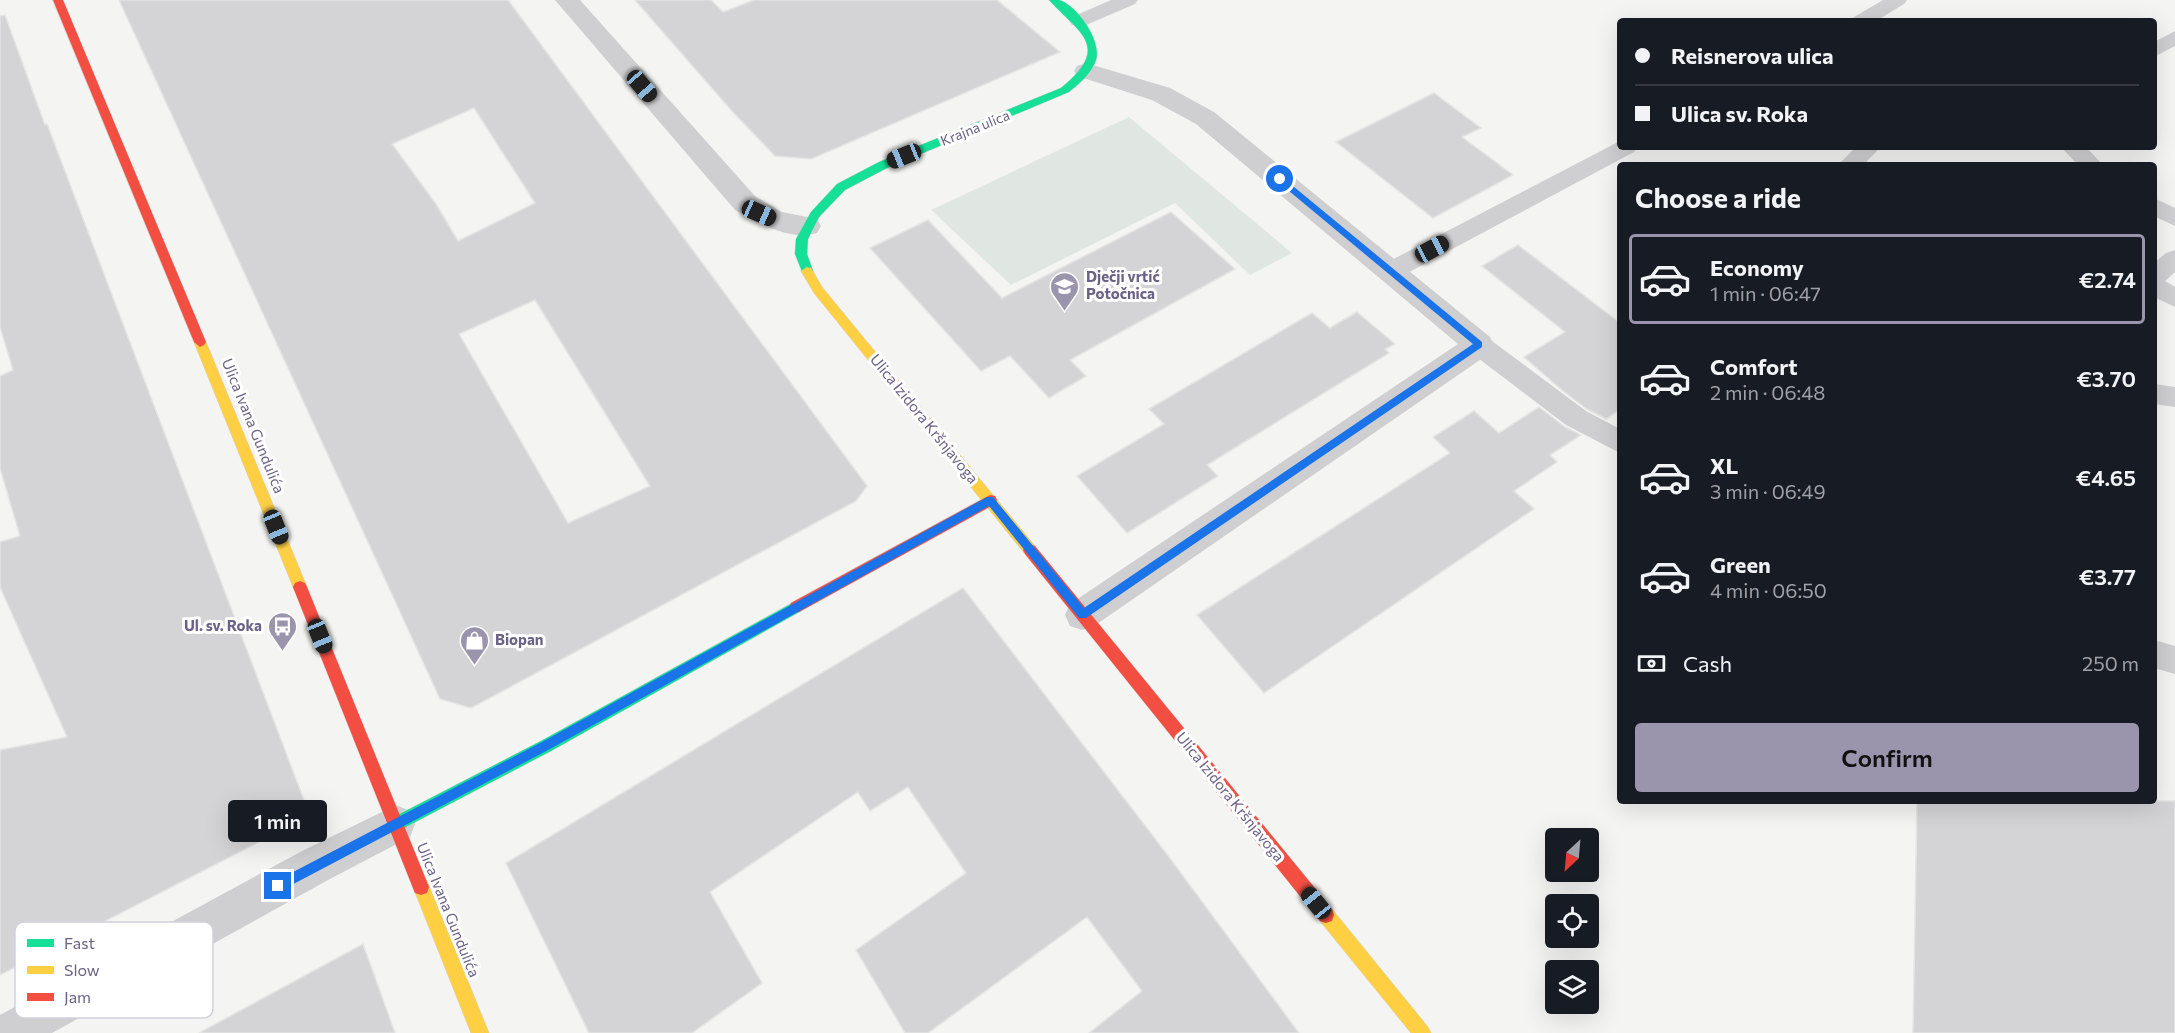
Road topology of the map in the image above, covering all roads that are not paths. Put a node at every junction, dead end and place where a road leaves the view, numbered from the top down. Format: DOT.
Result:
graph roads {
  1 [pos="58,0"];
  2 [pos="567,0"];
  3 [pos="1054,0"];
  4 [pos="1128,0"];
  5 [pos="1897,0"];
  6 [pos="1866,18"];
  7 [pos="1079,21"];
  8 [pos="2175,37"];
  9 [pos="2157,49"];
  10 [pos="1086,71"];
  11 [pos="1620,150"];
  12 [pos="1866,150"];
  13 [pos="2075,150"];
  14 [pos="1852,162"];
  15 [pos="2088,162"];
  16 [pos="2157,208"];
  17 [pos="2175,218"];
  18 [pos="807,226"];
  19 [pos="2175,259"];
  20 [pos="1390,271"];
  21 [pos="2157,274"];
  22 [pos="2157,288"];
  23 [pos="2175,298"];
  24 [pos="1479,345"];
  25 [pos="2157,394"];
  26 [pos="2175,397"];
  27 [pos="1617,440"];
  28 [pos="990,500"];
  29 [pos="1083,615"];
  30 [pos="2157,655"];
  31 [pos="2175,660"];
  32 [pos="396,824"];
  33 [pos="212,922"];
  34 [pos="37,1018"];
  35 [pos="10,1033"];
  36 [pos="480,1033"];
  37 [pos="1422,1033"];
  1 -- 32 [label="street, Ulica Ivana Gundulića"];
  2 -- 18 [label="street"];
  3 -- 7 [label="street"];
  4 -- 7 [label="lane"];
  5 -- 6 [label="lane"];
  7 -- 10 [label="street"];
  8 -- 9 [label="lane"];
  10 -- 18 [label="street, Krajna ulica"];
  10 -- 20 [label="street"];
  11 -- 20 [label="lane"];
  12 -- 14 [label="lane"];
  13 -- 15 [label="lane"];
  16 -- 17 [label="lane"];
  18 -- 28 [label="street, Ulica Izidora Kršnjavoga"];
  19 -- 21 [label="lane"];
  20 -- 24 [label="street"];
  22 -- 23 [label="lane"];
  24 -- 27 [label="lane"];
  24 -- 29 [label="street"];
  25 -- 26 [label="lane"];
  28 -- 29 [label="street, Ulica Izidora Kršnjavoga"];
  28 -- 32 [label="street"];
  29 -- 37 [label="street, Ulica Izidora Kršnjavoga"];
  30 -- 31 [label="lane"];
  32 -- 33 [label="street"];
  32 -- 36 [label="street, Ulica Ivana Gundulića"];
  34 -- 35 [label="street"];
}
